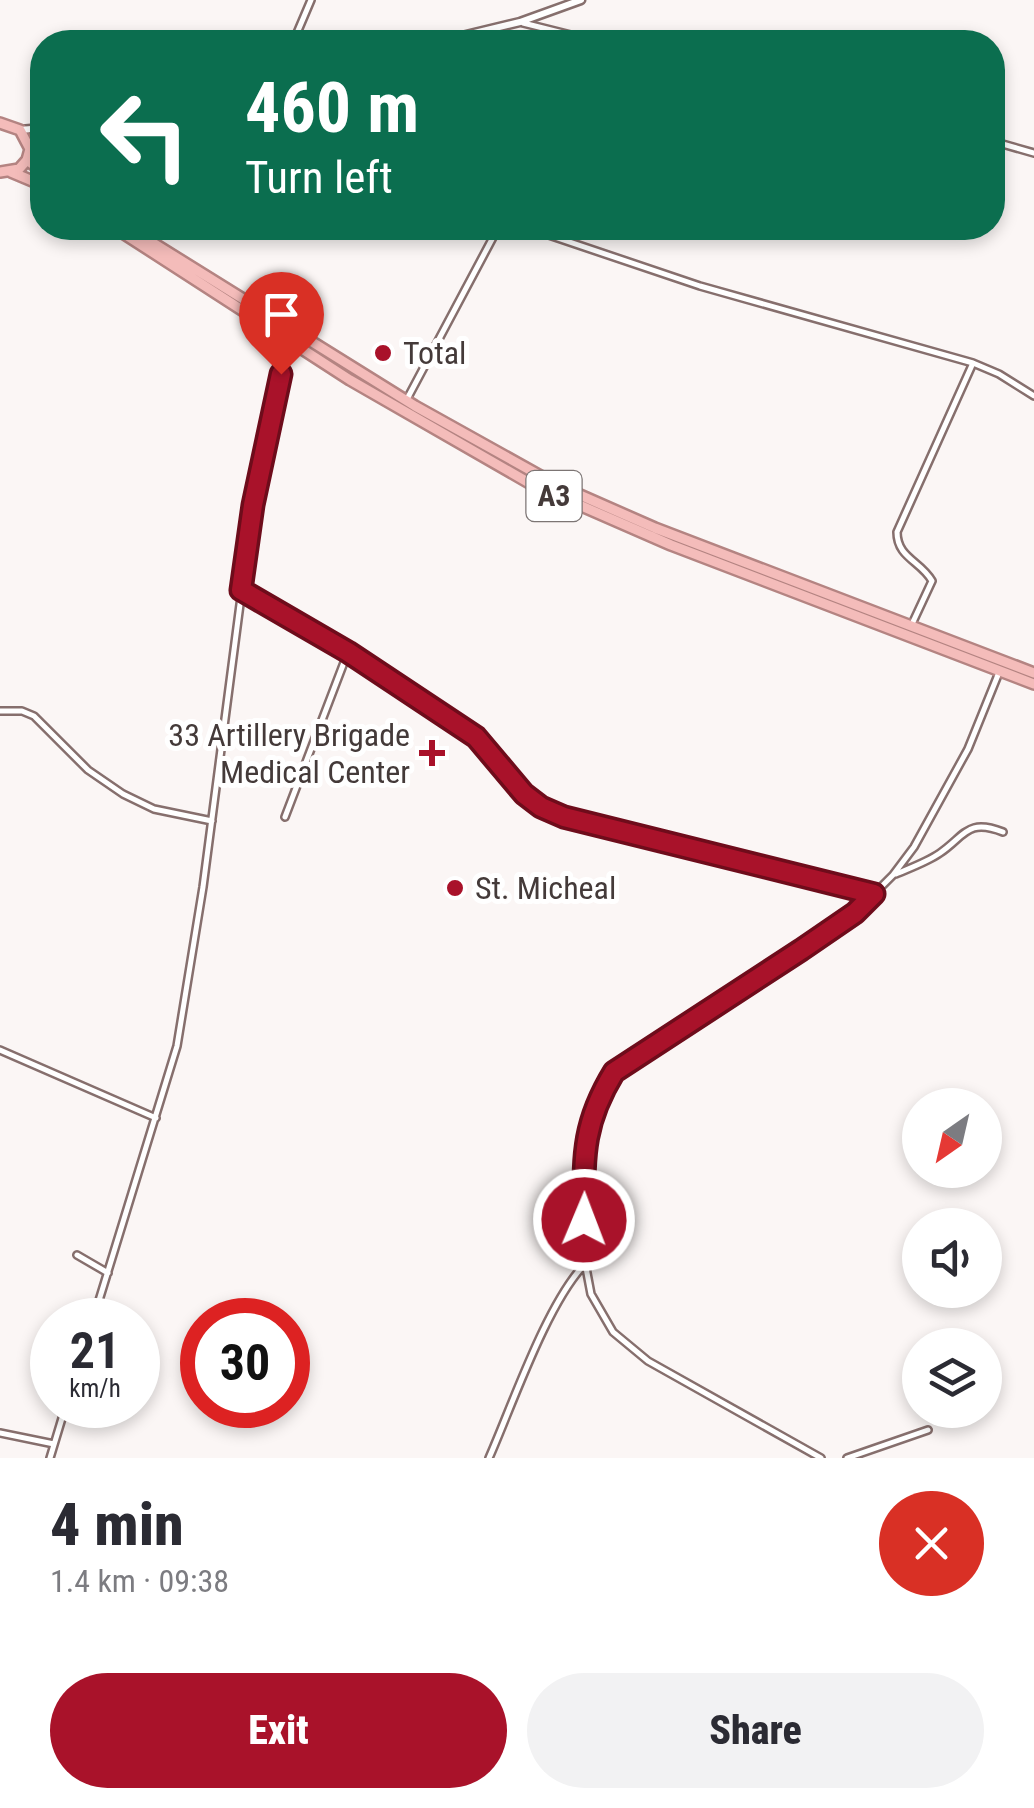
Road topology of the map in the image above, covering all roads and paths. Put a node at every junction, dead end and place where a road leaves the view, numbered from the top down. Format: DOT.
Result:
graph roads {
  1 [pos="311,0"];
  2 [pos="581,0"];
  3 [pos="520,22"];
  4 [pos="298,30"];
  5 [pos="487,30"];
  6 [pos="552,30"];
  7 [pos="0,123"];
  8 [pos="20,130"];
  9 [pos="30,131"];
  10 [pos="1005,145"];
  11 [pos="30,151"];
  12 [pos="1034,153"];
  13 [pos="28,154"];
  14 [pos="30,156"];
  15 [pos="5,172"];
  16 [pos="30,181"];
  17 [pos="133,240"];
  18 [pos="149,240"];
  19 [pos="492,240"];
  20 [pos="564,240"];
  21 [pos="288,342"];
  22 [pos="973,363"];
  23 [pos="1034,396"];
  24 [pos="403,405"];
  25 [pos="241,590"];
  26 [pos="866,613"];
  27 [pos="911,625"];
  28 [pos="348,652"];
  29 [pos="1005,661"];
  30 [pos="999,671"];
  31 [pos="1034,673"];
  32 [pos="1034,684"];
  33 [pos="0,711"];
  34 [pos="284,817"];
  35 [pos="212,821"];
  36 [pos="1003,832"];
  37 [pos="893,875"];
  38 [pos="874,894"];
  39 [pos="0,1050"];
  40 [pos="156,1118"];
  41 [pos="77,1255"];
  42 [pos="585,1264"];
  43 [pos="108,1272"];
  44 [pos="100,1298"];
  45 [pos="59,1428"];
  46 [pos="928,1430"];
  47 [pos="0,1432"];
  48 [pos="54,1444"];
  49 [pos="50,1458"];
  50 [pos="489,1458"];
  51 [pos="821,1458"];
  52 [pos="847,1458"];
  1 -- 4 [label="street"];
  2 -- 3 [label="street"];
  3 -- 5 [label="street"];
  3 -- 6 [label="street"];
  7 -- 8 [label="highway"];
  8 -- 9 [label="street"];
  8 -- 13 [label="highway"];
  10 -- 12 [label="street"];
  11 -- 13 [label="street"];
  13 -- 14 [label="highway"];
  13 -- 15 [label="highway"];
  15 -- 16 [label="highway"];
  17 -- 21 [label="highway, A3"];
  18 -- 24 [label="highway, A3"];
  19 -- 24 [label="street"];
  20 -- 22 [label="street"];
  21 -- 24 [label="highway, A3"];
  21 -- 25 [label="street"];
  22 -- 23 [label="street"];
  22 -- 27 [label="street"];
  24 -- 26 [label="highway, A3"];
  25 -- 28 [label="street"];
  25 -- 35 [label="street"];
  26 -- 27 [label="highway, A3"];
  26 -- 30 [label="highway, A3"];
  27 -- 29 [label="highway, A3"];
  28 -- 34 [label="street"];
  28 -- 38 [label="street"];
  29 -- 30 [label="street"];
  29 -- 31 [label="highway, A3"];
  30 -- 32 [label="highway, A3"];
  30 -- 37 [label="street"];
  33 -- 35 [label="street"];
  35 -- 40 [label="street"];
  36 -- 37 [label="street"];
  37 -- 38 [label="street"];
  38 -- 42 [label="street"];
  39 -- 40 [label="street"];
  40 -- 43 [label="street"];
  41 -- 43 [label="street"];
  42 -- 50 [label="street"];
  42 -- 51 [label="street"];
  43 -- 44 [label="street"];
  45 -- 48 [label="street"];
  46 -- 52 [label="street"];
  47 -- 48 [label="street"];
  48 -- 49 [label="street"];
}
